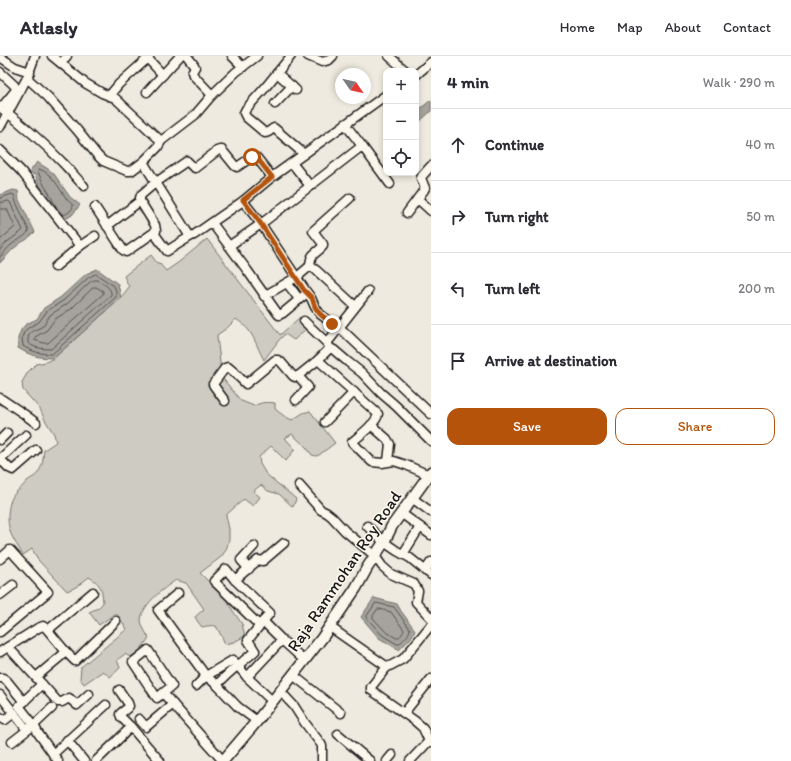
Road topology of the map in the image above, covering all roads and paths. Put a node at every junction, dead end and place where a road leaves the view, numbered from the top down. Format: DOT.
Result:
graph roads {
  1 [pos="35,56"];
  2 [pos="52,56"];
  3 [pos="67,56"];
  4 [pos="180,56"];
  5 [pos="187,56"];
  6 [pos="232,56"];
  7 [pos="258,56"];
  8 [pos="291,56"];
  9 [pos="308,56"];
  10 [pos="333,56"];
  11 [pos="389,56"];
  12 [pos="0,57"];
  13 [pos="148,57"];
  14 [pos="431,62"];
  15 [pos="61,63"];
  16 [pos="243,67"];
  17 [pos="403,68"];
  18 [pos="0,72"];
  19 [pos="277,73"];
  20 [pos="419,73"];
  21 [pos="29,75"];
  22 [pos="163,75"];
  23 [pos="147,92"];
  24 [pos="212,95"];
  25 [pos="109,96"];
  26 [pos="383,96"];
  27 [pos="275,104"];
  28 [pos="0,107"];
  29 [pos="8,114"];
  30 [pos="344,124"];
  31 [pos="0,127"];
  32 [pos="161,141"];
  33 [pos="362,146"];
  34 [pos="0,150"];
  35 [pos="304,154"];
  36 [pos="143,162"];
  37 [pos="292,163"];
  38 [pos="431,166"];
  39 [pos="272,177"];
  40 [pos="156,183"];
  41 [pos="390,184"];
  42 [pos="84,186"];
  43 [pos="310,186"];
  44 [pos="350,198"];
  45 [pos="243,200"];
  46 [pos="418,200"];
  47 [pos="140,201"];
  48 [pos="95,207"];
  49 [pos="431,211"];
  50 [pos="407,213"];
  51 [pos="212,223"];
  52 [pos="261,224"];
  53 [pos="107,226"];
  54 [pos="154,233"];
  55 [pos="95,236"];
  56 [pos="191,236"];
  57 [pos="80,246"];
  58 [pos="229,246"];
  59 [pos="310,266"];
  60 [pos="55,267"];
  61 [pos="296,277"];
  62 [pos="287,283"];
  63 [pos="368,291"];
  64 [pos="307,293"];
  65 [pos="264,296"];
  66 [pos="299,299"];
  67 [pos="355,306"];
  68 [pos="304,321"];
  69 [pos="339,327"];
  70 [pos="329,345"];
  71 [pos="318,360"];
  72 [pos="298,376"];
  73 [pos="354,392"];
  74 [pos="0,398"];
  75 [pos="296,400"];
  76 [pos="225,401"];
  77 [pos="431,414"];
  78 [pos="325,422"];
  79 [pos="36,423"];
  80 [pos="371,424"];
  81 [pos="7,433"];
  82 [pos="26,435"];
  83 [pos="0,440"];
  84 [pos="431,441"];
  85 [pos="36,450"];
  86 [pos="0,459"];
  87 [pos="388,461"];
  88 [pos="430,473"];
  89 [pos="299,485"];
  90 [pos="412,498"];
  91 [pos="431,512"];
  92 [pos="402,513"];
  93 [pos="367,526"];
  94 [pos="420,527"];
  95 [pos="431,535"];
  96 [pos="384,542"];
  97 [pos="284,543"];
  98 [pos="254,546"];
  99 [pos="402,554"];
  100 [pos="375,556"];
  101 [pos="0,559"];
  102 [pos="431,562"];
  103 [pos="249,569"];
  104 [pos="428,573"];
  105 [pos="235,580"];
  106 [pos="13,585"];
  107 [pos="93,592"];
  108 [pos="178,593"];
  109 [pos="0,595"];
  110 [pos="431,618"];
  111 [pos="116,621"];
  112 [pos="261,623"];
  113 [pos="431,625"];
  114 [pos="330,627"];
  115 [pos="48,630"];
  116 [pos="0,632"];
  117 [pos="282,640"];
  118 [pos="8,647"];
  119 [pos="0,652"];
  120 [pos="66,652"];
  121 [pos="304,660"];
  122 [pos="238,666"];
  123 [pos="386,668"];
  124 [pos="293,675"];
  125 [pos="206,676"];
  126 [pos="247,677"];
  127 [pos="0,678"];
  128 [pos="431,679"];
  129 [pos="39,681"];
  130 [pos="217,685"];
  131 [pos="196,686"];
  132 [pos="119,690"];
  133 [pos="280,691"];
  134 [pos="163,693"];
  135 [pos="89,694"];
  136 [pos="0,695"];
  137 [pos="272,701"];
  138 [pos="24,702"];
  139 [pos="106,704"];
  140 [pos="173,704"];
  141 [pos="52,708"];
  142 [pos="14,713"];
  143 [pos="341,713"];
  144 [pos="404,713"];
  145 [pos="0,717"];
  146 [pos="139,719"];
  147 [pos="256,721"];
  148 [pos="34,725"];
  149 [pos="131,727"];
  150 [pos="27,730"];
  151 [pos="338,734"];
  152 [pos="67,740"];
  153 [pos="430,741"];
  154 [pos="12,742"];
  155 [pos="53,754"];
  156 [pos="366,760"];
  157 [pos="58,761"];
  158 [pos="84,761"];
  159 [pos="96,761"];
  160 [pos="160,761"];
  161 [pos="223,761"];
  162 [pos="322,761"];
  163 [pos="410,761"];
  1 -- 21 [label="street"];
  2 -- 15 [label="street"];
  3 -- 15 [label="street"];
  4 -- 22 [label="street"];
  5 -- 24 [label="street"];
  6 -- 16 [label="street"];
  7 -- 16 [label="street"];
  8 -- 19 [label="street"];
  9 -- 10 [label="street"];
  11 -- 17 [label="street"];
  12 -- 21 [label="street"];
  13 -- 22 [label="street"];
  13 -- 25 [label="street"];
  14 -- 20 [label="street"];
  15 -- 25 [label="street"];
  16 -- 24 [label="street"];
  18 -- 28 [label="street"];
  19 -- 27 [label="street"];
  19 -- 35 [label="street"];
  21 -- 29 [label="street"];
  21 -- 36 [label="street"];
  22 -- 23 [label="street"];
  24 -- 32 [label="street"];
  25 -- 32 [label="street"];
  26 -- 30 [label="street"];
  28 -- 29 [label="street"];
  29 -- 31 [label="street"];
  29 -- 42 [label="street"];
  30 -- 33 [label="street"];
  30 -- 35 [label="street"];
  32 -- 36 [label="street"];
  33 -- 41 [label="street"];
  33 -- 43 [label="street"];
  34 -- 57 [label="street"];
  35 -- 37 [label="street"];
  36 -- 40 [label="street"];
  37 -- 39 [label="street"];
  37 -- 43 [label="street"];
  38 -- 46 [label="street"];
  39 -- 40 [label="street"];
  39 -- 45 [label="street"];
  40 -- 47 [label="street"];
  40 -- 56 [label="street"];
  43 -- 52 [label="street"];
  44 -- 59 [label="street"];
  45 -- 51 [label="street"];
  45 -- 52 [label="street"];
  46 -- 49 [label="street"];
  46 -- 50 [label="street"];
  47 -- 53 [label="street"];
  47 -- 54 [label="street"];
  48 -- 53 [label="street"];
  51 -- 56 [label="street"];
  51 -- 58 [label="street"];
  52 -- 58 [label="street"];
  52 -- 61 [label="street"];
  53 -- 54 [label="street"];
  54 -- 56 [label="street"];
  55 -- 57 [label="street"];
  57 -- 60 [label="street"];
  58 -- 65 [label="street"];
  59 -- 61 [label="street"];
  59 -- 67 [label="street"];
  61 -- 62 [label="street"];
  61 -- 64 [label="street"];
  62 -- 65 [label="street"];
  62 -- 66 [label="street"];
  63 -- 67 [label="street"];
  64 -- 66 [label="street"];
  64 -- 69 [label="street"];
  65 -- 66 [label="street"];
  67 -- 69 [label="street"];
  68 -- 70 [label="street"];
  69 -- 70 [label="street"];
  69 -- 77 [label="street"];
  70 -- 71 [label="street"];
  70 -- 84 [label="street"];
  71 -- 72 [label="street"];
  71 -- 73 [label="street"];
  72 -- 75 [label="street"];
  72 -- 76 [label="street"];
  73 -- 78 [label="street"];
  73 -- 80 [label="street"];
  74 -- 79 [label="street"];
  80 -- 87 [label="street"];
  80 -- 87 [label="street"];
  81 -- 83 [label="street"];
  82 -- 86 [label="street"];
  85 -- 86 [label="street"];
  87 -- 88 [label="street"];
  88 -- 90 [label="main road, Raja Rammohan Roy Road"];
  89 -- 100 [label="street"];
  90 -- 91 [label="street"];
  90 -- 92 [label="main road, Raja Rammohan Roy Road"];
  92 -- 94 [label="street"];
  92 -- 96 [label="main road, Raja Rammohan Roy Road"];
  93 -- 96 [label="street"];
  94 -- 95 [label="street"];
  94 -- 99 [label="street"];
  96 -- 99 [label="street"];
  96 -- 100 [label="main road, Raja Rammohan Roy Road"];
  97 -- 103 [label="street"];
  98 -- 103 [label="street"];
  99 -- 104 [label="street"];
  100 -- 110 [label="street"];
  100 -- 114 [label="main road, Raja Rammohan Roy Road"];
  101 -- 116 [label="street"];
  102 -- 104 [label="street"];
  103 -- 105 [label="street"];
  105 -- 112 [label="street"];
  105 -- 112 [label="street"];
  106 -- 109 [label="street"];
  107 -- 115 [label="street"];
  108 -- 125 [label="street"];
  111 -- 120 [label="street"];
  112 -- 117 [label="street"];
  112 -- 122 [label="street"];
  113 -- 123 [label="street"];
  114 -- 121 [label="main road, Raja Rammohan Roy Road"];
  114 -- 123 [label="street"];
  115 -- 118 [label="street"];
  115 -- 120 [label="street"];
  117 -- 121 [label="street"];
  117 -- 126 [label="street"];
  118 -- 119 [label="street"];
  118 -- 129 [label="street"];
  120 -- 129 [label="street"];
  121 -- 124 [label="main road, Raja Rammohan Roy Road"];
  122 -- 125 [label="street"];
  122 -- 126 [label="street"];
  122 -- 130 [label="street"];
  123 -- 144 [label="street"];
  124 -- 133 [label="main road, Raja Rammohan Roy Road"];
  124 -- 143 [label="street"];
  125 -- 130 [label="street"];
  125 -- 131 [label="street"];
  126 -- 137 [label="street"];
  127 -- 138 [label="street"];
  128 -- 144 [label="street"];
  129 -- 135 [label="street"];
  129 -- 138 [label="street"];
  130 -- 147 [label="street"];
  132 -- 149 [label="street"];
  133 -- 137 [label="main road, Raja Rammohan Roy Road"];
  133 -- 162 [label="street"];
  134 -- 134 [label="street"];
  134 -- 140 [label="street"];
  136 -- 142 [label="street"];
  137 -- 147 [label="main road, Raja Rammohan Roy Road"];
  138 -- 148 [label="street"];
  139 -- 152 [label="street"];
  140 -- 146 [label="street"];
  140 -- 161 [label="street"];
  141 -- 148 [label="street"];
  142 -- 145 [label="street"];
  142 -- 150 [label="street"];
  144 -- 153 [label="street"];
  147 -- 161 [label="main road, Raja Rammohan Roy Road"];
  148 -- 150 [label="street"];
  148 -- 155 [label="street"];
  149 -- 159 [label="street"];
  149 -- 160 [label="street"];
  150 -- 154 [label="street"];
  151 -- 156 [label="street"];
  152 -- 155 [label="street"];
  152 -- 158 [label="street"];
  153 -- 163 [label="street"];
  155 -- 157 [label="street"];
}
